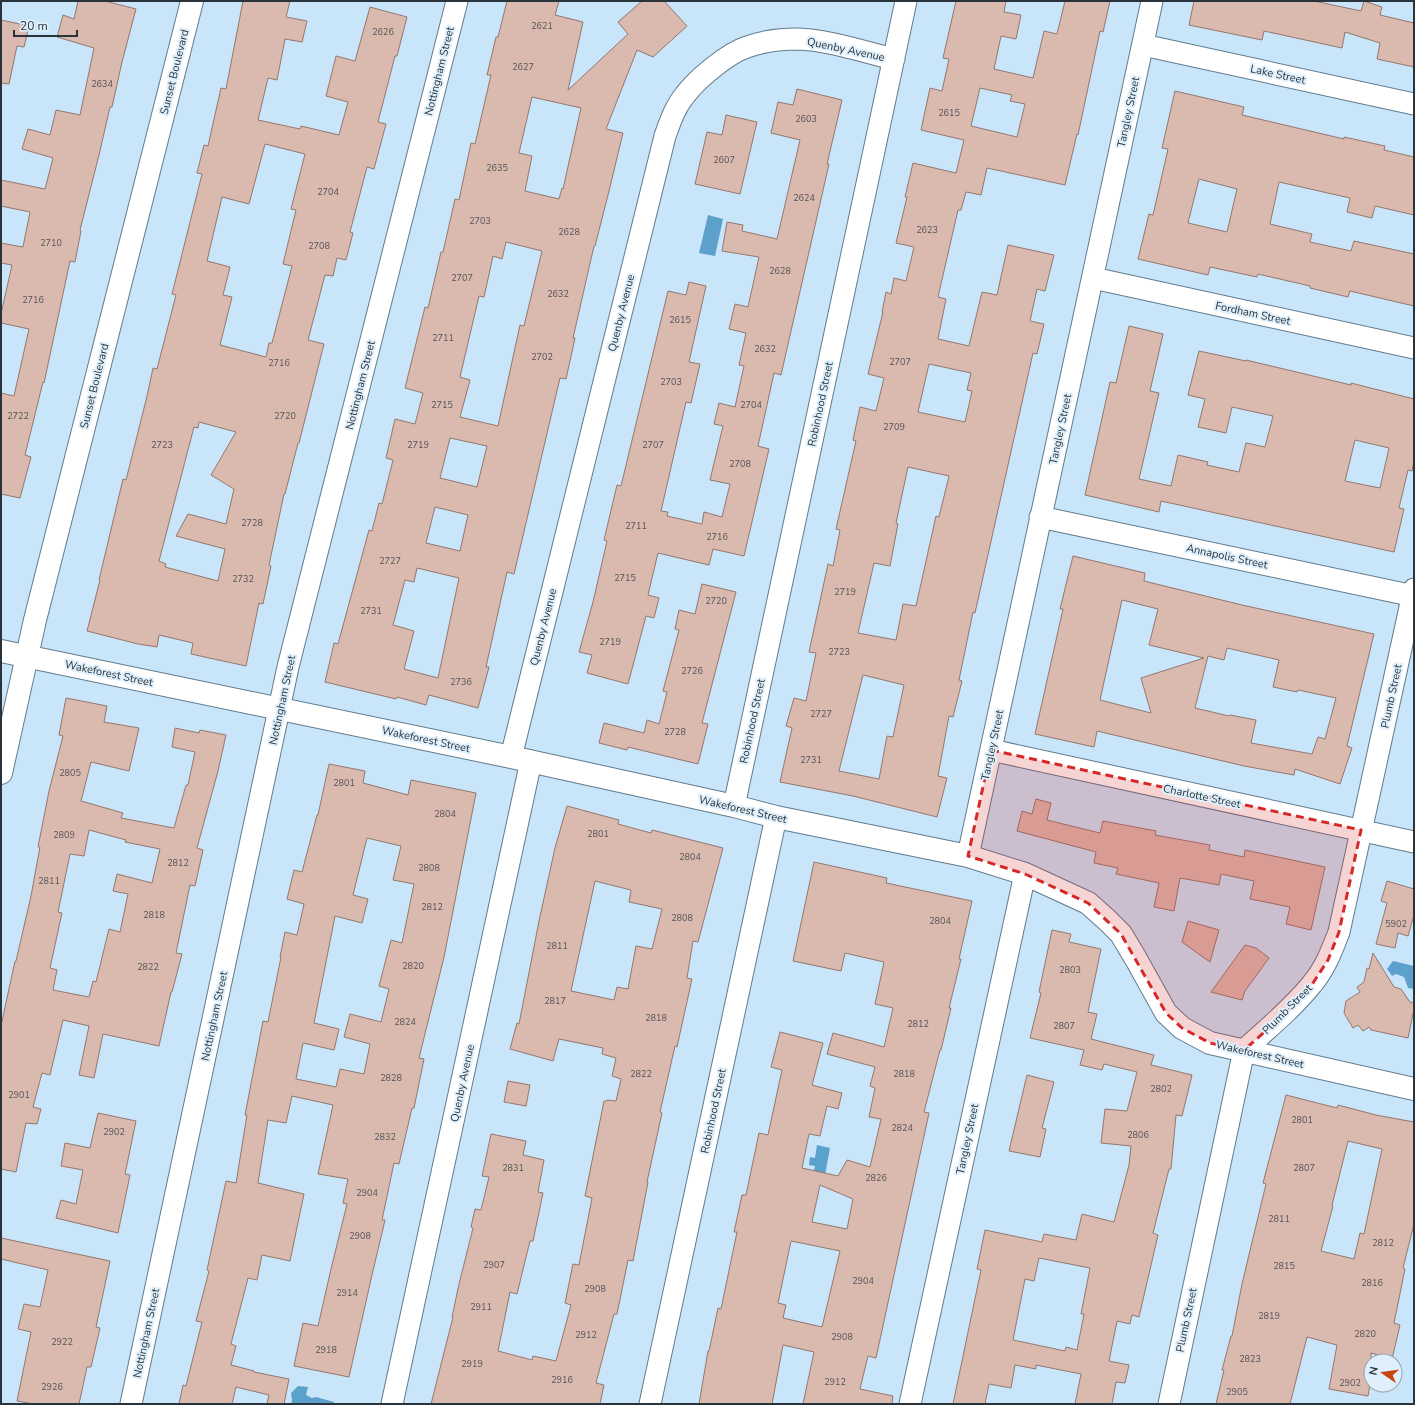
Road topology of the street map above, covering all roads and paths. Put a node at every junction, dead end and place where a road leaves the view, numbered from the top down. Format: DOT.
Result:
graph roads {
  1 [pos="192,1"];
  2 [pos="457,1"];
  3 [pos="906,1"];
  4 [pos="1152,1"];
  5 [pos="1143,45"];
  6 [pos="894,59"];
  7 [pos="1414,104"];
  8 [pos="1093,278"];
  9 [pos="1414,348"];
  10 [pos="1040,517"];
  11 [pos="1414,594"];
  12 [pos="1,651"];
  13 [pos="26,656"];
  14 [pos="279,708"];
  15 [pos="991,750"];
  16 [pos="521,759"];
  17 [pos="1,773"];
  18 [pos="734,806"];
  19 [pos="776,818"];
  20 [pos="1361,830"];
  21 [pos="1414,842"];
  22 [pos="968,856"];
  23 [pos="1025,874"];
  24 [pos="1244,1050"];
  25 [pos="1414,1089"];
  26 [pos="131,1404"];
  27 [pos="392,1404"];
  28 [pos="650,1404"];
  29 [pos="910,1404"];
  30 [pos="1169,1404"];
  1 -- 13 [label="street, Sunset Boulevard"];
  2 -- 14 [label="street, Nottingham Street"];
  3 -- 6 [label="street, Robinhood Street"];
  4 -- 5 [label="street, Tangley Street"];
  5 -- 7 [label="street, Lake Street"];
  5 -- 8 [label="street, Tangley Street"];
  6 -- 16 [label="street, Quenby Avenue"];
  6 -- 18 [label="street, Robinhood Street"];
  8 -- 9 [label="street, Fordham Street"];
  8 -- 10 [label="street, Tangley Street"];
  10 -- 11 [label="street, Annapolis Street"];
  10 -- 15 [label="street, Tangley Street"];
  11 -- 20 [label="street, Plumb Street"];
  12 -- 13 [label="street, Wakeforest Street"];
  13 -- 14 [label="street, Wakeforest Street"];
  13 -- 17 [label="street, Sunset Boulevard"];
  14 -- 16 [label="street, Wakeforest Street"];
  14 -- 26 [label="street, Nottingham Street"];
  15 -- 20 [label="street, Charlotte Street"];
  15 -- 22 [label="street, Tangley Street"];
  16 -- 18 [label="street, Wakeforest Street"];
  16 -- 27 [label="street, Quenby Avenue"];
  18 -- 19 [label="street, Wakeforest Street"];
  19 -- 22 [label="street, Wakeforest Street"];
  19 -- 28 [label="street, Robinhood Street"];
  20 -- 21 [label="street, Charlotte Street"];
  20 -- 24 [label="street, Plumb Street"];
  22 -- 23 [label="street, Wakeforest Street"];
  23 -- 24 [label="street, Wakeforest Street"];
  23 -- 29 [label="street, Tangley Street"];
  24 -- 25 [label="street, Wakeforest Street"];
  24 -- 30 [label="street, Plumb Street"];
}
